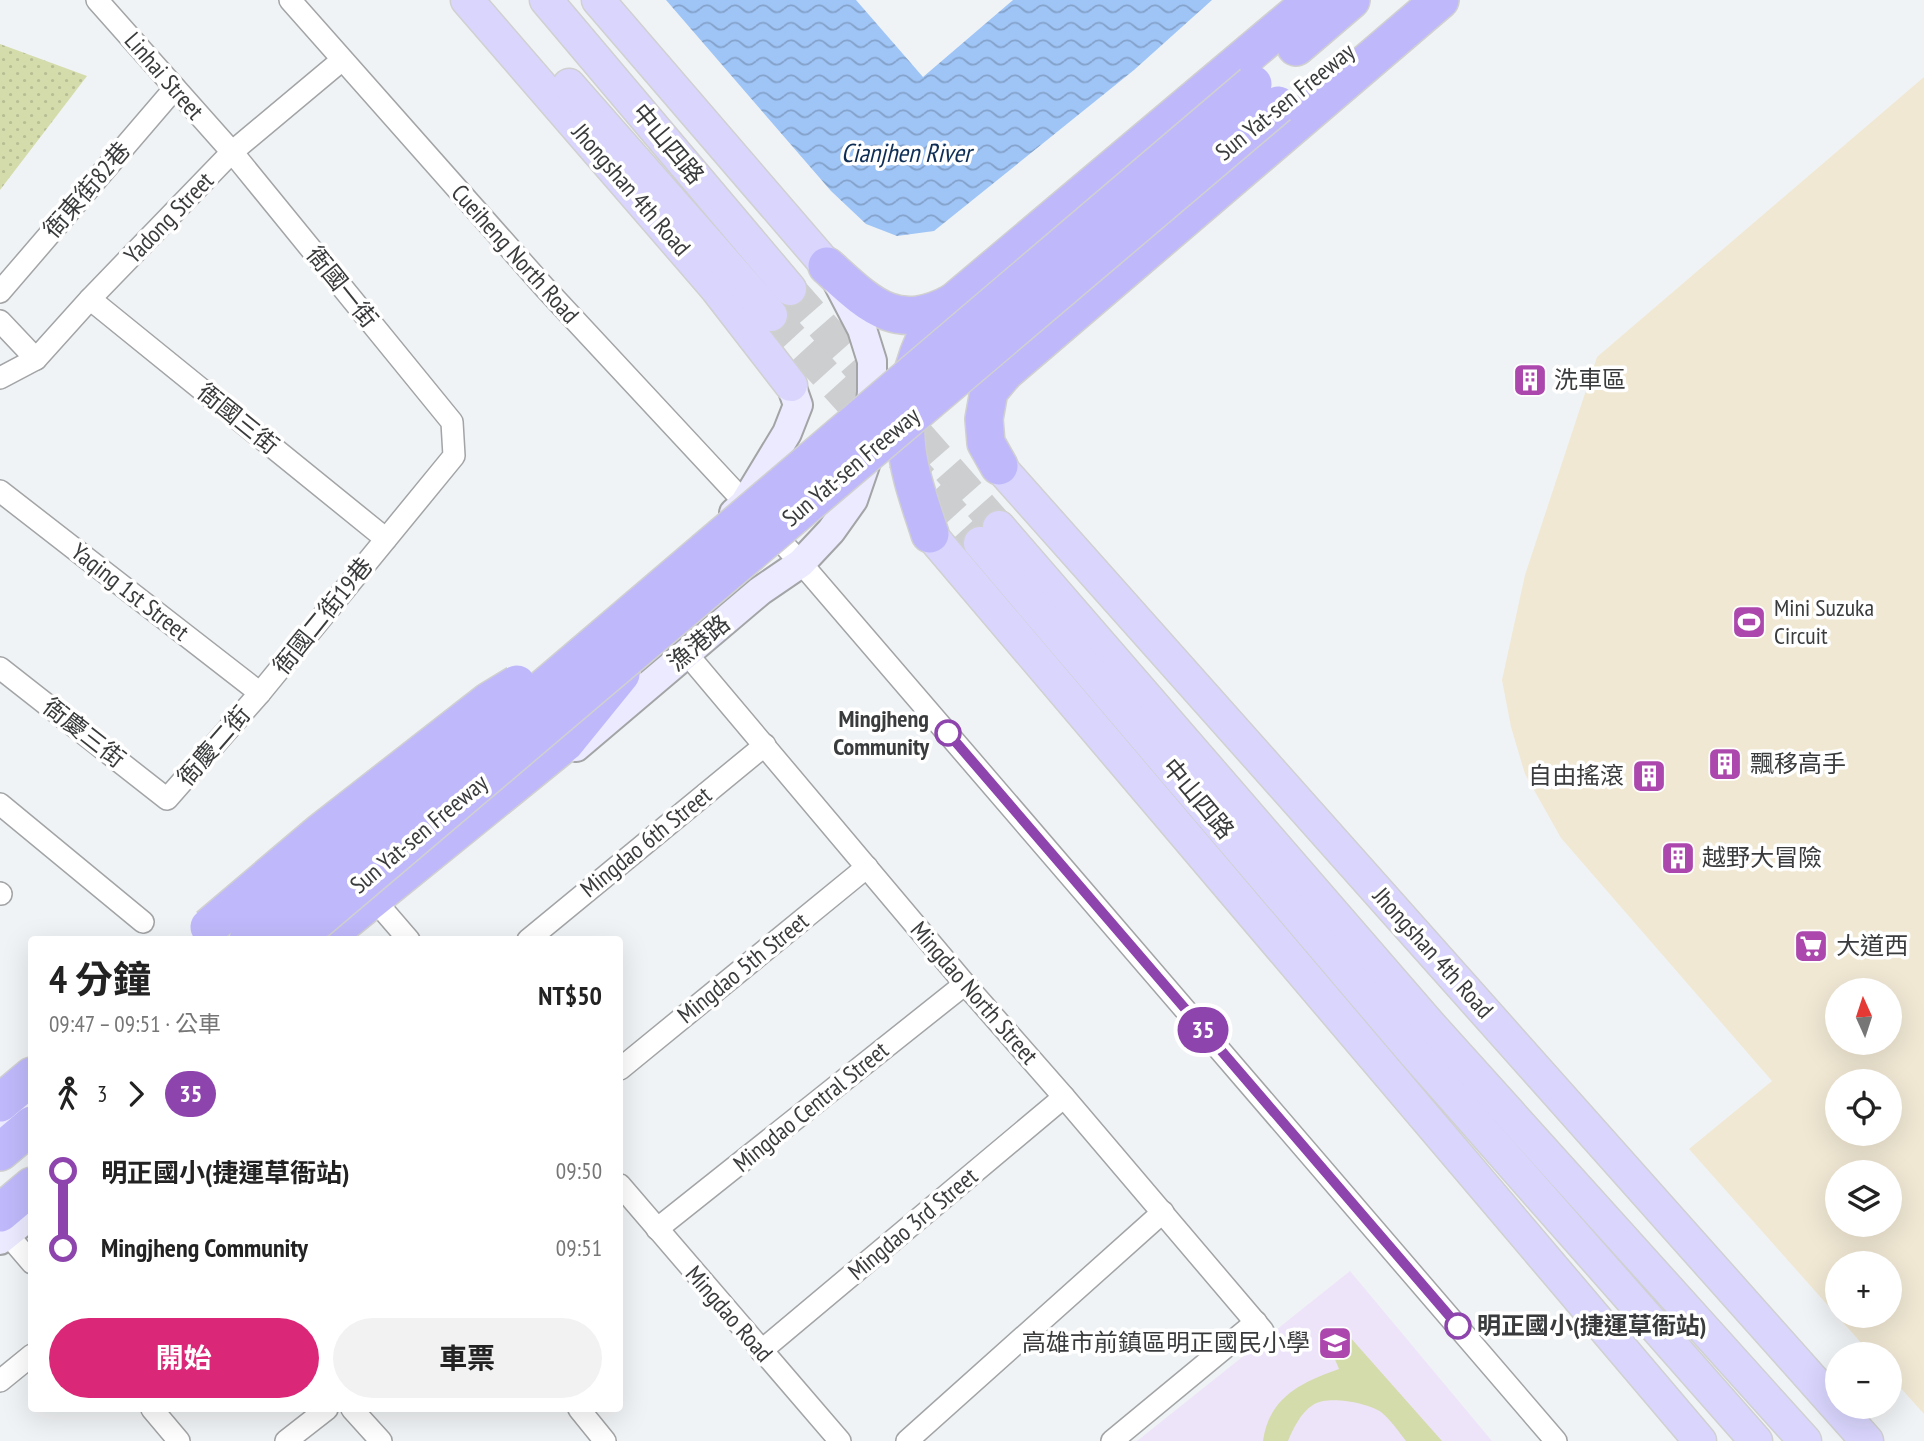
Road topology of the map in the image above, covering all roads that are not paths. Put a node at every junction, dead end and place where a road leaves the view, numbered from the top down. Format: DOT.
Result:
graph roads {
  1 [pos="97,0"];
  2 [pos="290,0"];
  3 [pos="467,0"];
  4 [pos="494,0"];
  5 [pos="546,0"];
  6 [pos="598,0"];
  7 [pos="1313,0"];
  8 [pos="1351,0"];
  9 [pos="1413,0"];
  10 [pos="1440,0"];
  11 [pos="342,60"];
  12 [pos="175,88"];
  13 [pos="1266,95"];
  14 [pos="232,152"];
  15 [pos="827,266"];
  16 [pos="790,289"];
  17 [pos="0,292"];
  18 [pos="90,299"];
  19 [pos="955,302"];
  20 [pos="771,315"];
  21 [pos="0,321"];
  22 [pos="36,359"];
  23 [pos="0,377"];
  24 [pos="791,385"];
  25 [pos="452,422"];
  26 [pos="999,466"];
  27 [pos="0,491"];
  28 [pos="744,504"];
  29 [pos="930,534"];
  30 [pos="386,539"];
  31 [pos="801,563"];
  32 [pos="639,627"];
  33 [pos="687,653"];
  34 [pos="0,668"];
  35 [pos="260,693"];
  36 [pos="765,745"];
  37 [pos="167,799"];
  38 [pos="0,804"];
  39 [pos="867,867"];
  40 [pos="384,911"];
  41 [pos="143,922"];
  42 [pos="207,936"];
  43 [pos="253,936"];
  44 [pos="298,936"];
  45 [pos="327,936"];
  46 [pos="355,936"];
  47 [pos="406,936"];
  48 [pos="533,936"];
  49 [pos="965,984"];
  50 [pos="623,1067"];
  51 [pos="28,1079"];
  52 [pos="1064,1097"];
  53 [pos="0,1103"];
  54 [pos="28,1103"];
  55 [pos="0,1127"];
  56 [pos="28,1128"];
  57 [pos="0,1152"];
  58 [pos="28,1164"];
  59 [pos="0,1188"];
  60 [pos="623,1189"];
  61 [pos="28,1192"];
  62 [pos="1163,1212"];
  63 [pos="28,1216"];
  64 [pos="3,1229"];
  65 [pos="657,1229"];
  66 [pos="28,1258"];
  67 [pos="761,1350"];
  68 [pos="28,1358"];
  69 [pos="0,1381"];
  70 [pos="155,1412"];
  71 [pos="323,1412"];
  72 [pos="355,1412"];
  73 [pos="581,1412"];
  74 [pos="179,1441"];
  75 [pos="286,1441"];
  76 [pos="381,1441"];
  77 [pos="605,1441"];
  78 [pos="840,1441"];
  79 [pos="907,1441"];
  80 [pos="1112,1441"];
  81 [pos="1556,1441"];
  82 [pos="1700,1441"];
  83 [pos="1756,1441"];
  84 [pos="1805,1441"];
  85 [pos="1867,1441"];
  1 -- 12 [label="street, Linhai Street"];
  2 -- 11 [label="street, Cueiheng North Road"];
  3 -- 24 [label="main road, Jhongshan 4th Road"];
  4 -- 20 [label="main road, 中山四路"];
  5 -- 16 [label="main road, 中山四路"];
  6 -- 15 [label="main road"];
  7 -- 19 [label="highway"];
  8 -- 13 [label="highway, Sun Yat-sen Freeway"];
  9 -- 13 [label="highway, Sun Yat-sen Freeway"];
  10 -- 26 [label="highway"];
  11 -- 14 [label="street, Yadong Street"];
  11 -- 28 [label="street, Cueiheng North Road"];
  12 -- 14 [label="street, Linhai Street"];
  12 -- 17 [label="street, 衙東街82巷"];
  13 -- 32 [label="highway, Sun Yat-sen Freeway, bridge"];
  14 -- 18 [label="street, Yadong Street"];
  14 -- 25 [label="street, 衙國一街"];
  15 -- 19 [label="highway"];
  15 -- 31 [label="street, 漁港路"];
  18 -- 22 [label="street, Yadong Street"];
  18 -- 30 [label="street, 衙國三街"];
  19 -- 29 [label="highway"];
  21 -- 22 [label="street"];
  22 -- 23 [label="street, Yadong Street"];
  24 -- 28 [label="street"];
  25 -- 30 [label="street, 衙國二街19巷"];
  26 -- 85 [label="main road, Jhongshan 4th Road"];
  27 -- 35 [label="street, Yaqing 1st Street"];
  28 -- 31 [label="street, Cueiheng North Road"];
  28 -- 42 [label="street"];
  29 -- 82 [label="main road"];
  30 -- 35 [label="street, 衙國二街19巷"];
  31 -- 33 [label="street, 漁港路"];
  31 -- 81 [label="street, Cueiheng North Road"];
  32 -- 42 [label="highway, bridge"];
  32 -- 43 [label="highway, Sun Yat-sen Freeway, bridge"];
  32 -- 44 [label="highway, Sun Yat-sen Freeway, bridge"];
  32 -- 45 [label="highway, bridge"];
  33 -- 36 [label="street, Mingdao North Street"];
  33 -- 40 [label="street, 漁港路"];
  34 -- 37 [label="street, 衙慶三街"];
  35 -- 37 [label="street, 衙慶二街"];
  36 -- 39 [label="street, Mingdao North Street"];
  36 -- 48 [label="street, Mingdao 6th Street"];
  38 -- 41 [label="street"];
  39 -- 49 [label="street, Mingdao North Street"];
  39 -- 50 [label="street, Mingdao 5th Street"];
  40 -- 46 [label="street, 漁港路"];
  40 -- 47 [label="street"];
  49 -- 52 [label="street, Mingdao North Street"];
  49 -- 65 [label="street, Mingdao Central Street"];
  51 -- 53 [label="highway"];
  52 -- 62 [label="street, Mingdao North Street"];
  52 -- 67 [label="street, Mingdao 3rd Street"];
  54 -- 55 [label="street"];
  56 -- 57 [label="highway"];
  58 -- 59 [label="highway"];
  60 -- 65 [label="street, Mingdao Road"];
  61 -- 64 [label="highway"];
  62 -- 79 [label="street"];
  62 -- 80 [label="street, Mingdao North Street"];
  63 -- 64 [label="street"];
  64 -- 66 [label="street"];
  65 -- 67 [label="street, Mingdao Road"];
  67 -- 78 [label="street, Mingdao Road"];
  68 -- 69 [label="street"];
  70 -- 74 [label="street"];
  71 -- 75 [label="street"];
  72 -- 76 [label="street"];
  73 -- 77 [label="street"];
  83 -- 84 [label="main road, 中山四路"];
}
